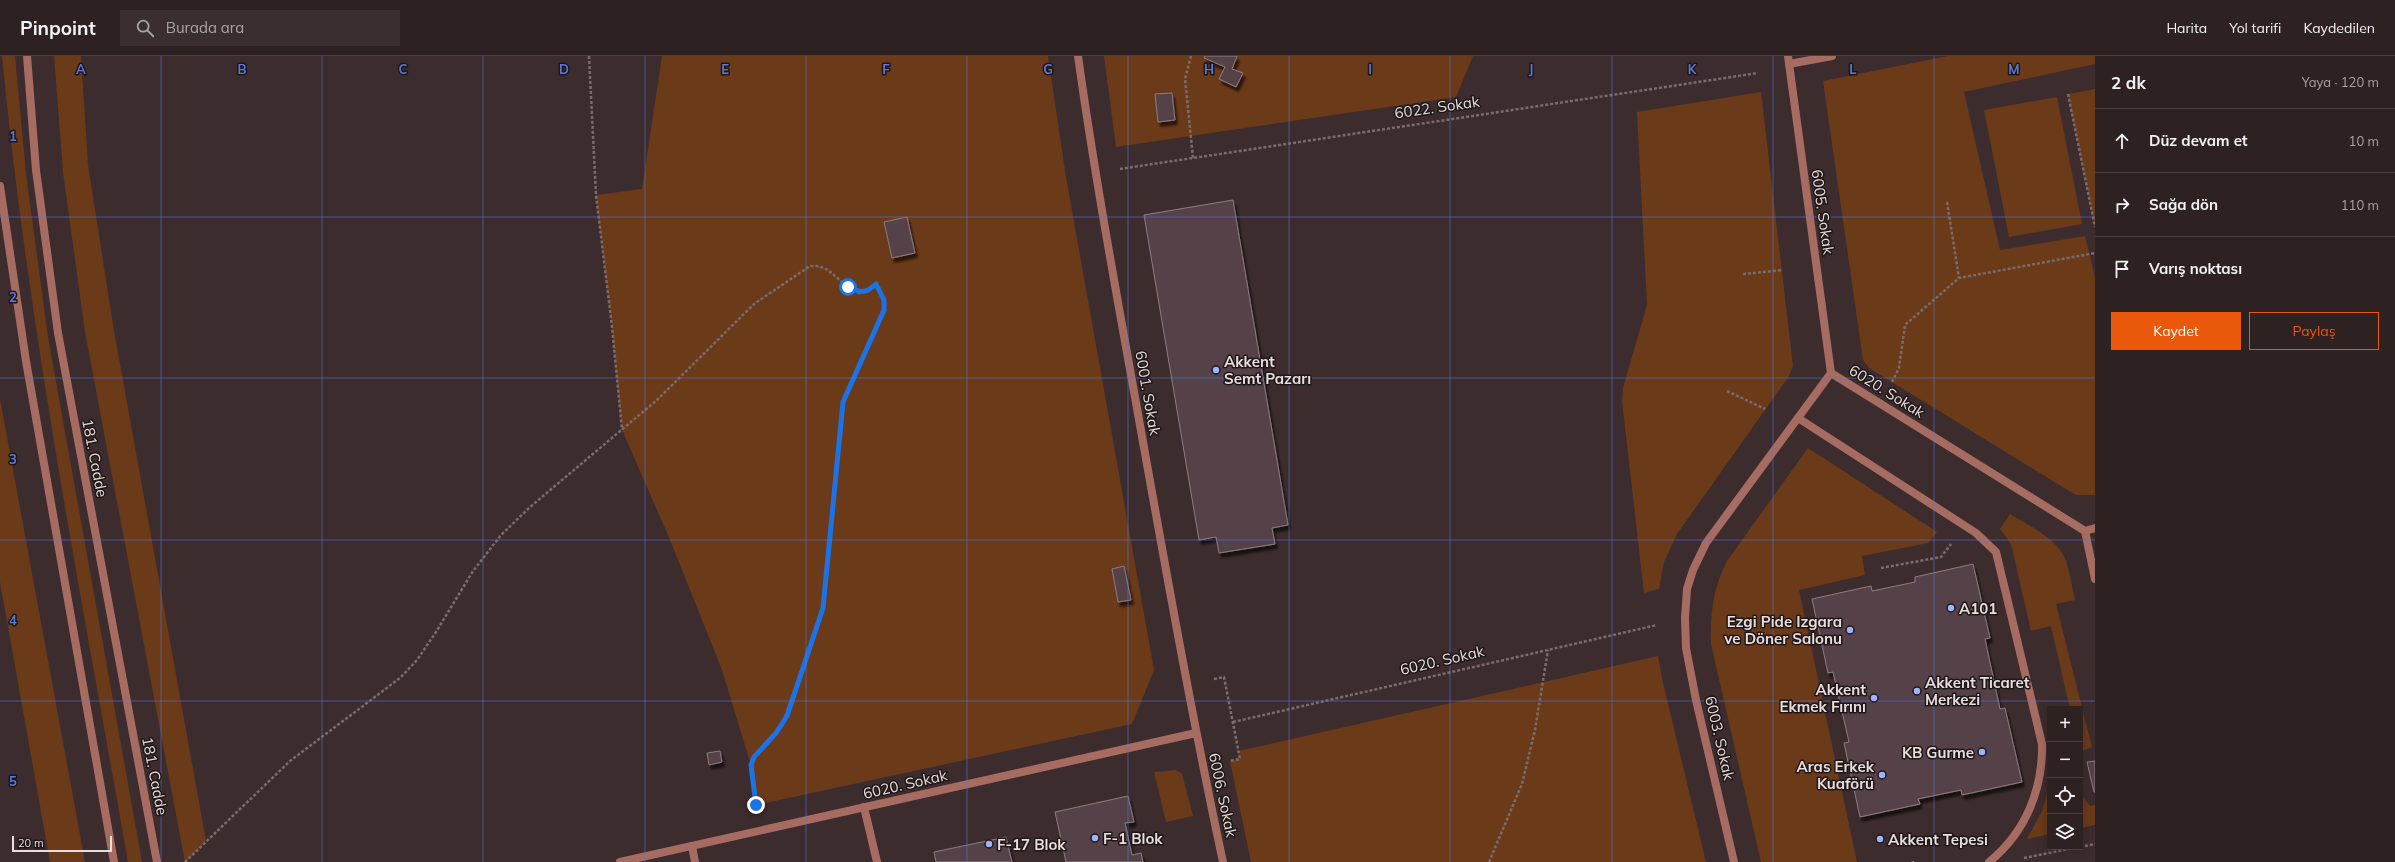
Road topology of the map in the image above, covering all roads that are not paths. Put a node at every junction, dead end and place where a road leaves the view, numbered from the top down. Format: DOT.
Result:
graph roads {
  1 [pos="27,56"];
  2 [pos="1078,56"];
  3 [pos="1832,56"];
  4 [pos="1789,60"];
  5 [pos="0,186"];
  6 [pos="1831,373"];
  7 [pos="1798,418"];
  8 [pos="2095,528"];
  9 [pos="2085,531"];
  10 [pos="2095,579"];
  11 [pos="1685,618"];
  12 [pos="1196,733"];
  13 [pos="864,807"];
  14 [pos="692,846"];
  15 [pos="114,862"];
  16 [pos="157,862"];
  17 [pos="620,862"];
  18 [pos="695,862"];
  19 [pos="877,862"];
  20 [pos="1223,862"];
  21 [pos="1734,862"];
  22 [pos="1989,862"];
  1 -- 16 [label="street, 181. Cadde"];
  2 -- 12 [label="street, 6001. Sokak"];
  3 -- 4 [label="street"];
  4 -- 6 [label="street, 6005. Sokak"];
  5 -- 15 [label="street"];
  6 -- 7 [label="street, 6020. Sokak"];
  6 -- 9 [label="street, 6020. Sokak"];
  7 -- 11 [label="street, 6020. Sokak"];
  7 -- 22 [label="street"];
  8 -- 9 [label="street"];
  9 -- 10 [label="street"];
  11 -- 21 [label="street, 6003. Sokak"];
  12 -- 13 [label="street, 6020. Sokak"];
  12 -- 20 [label="street, 6006. Sokak"];
  13 -- 14 [label="street, 6020. Sokak"];
  13 -- 19 [label="street"];
  14 -- 17 [label="street, 6020. Sokak"];
  14 -- 18 [label="street"];
}
